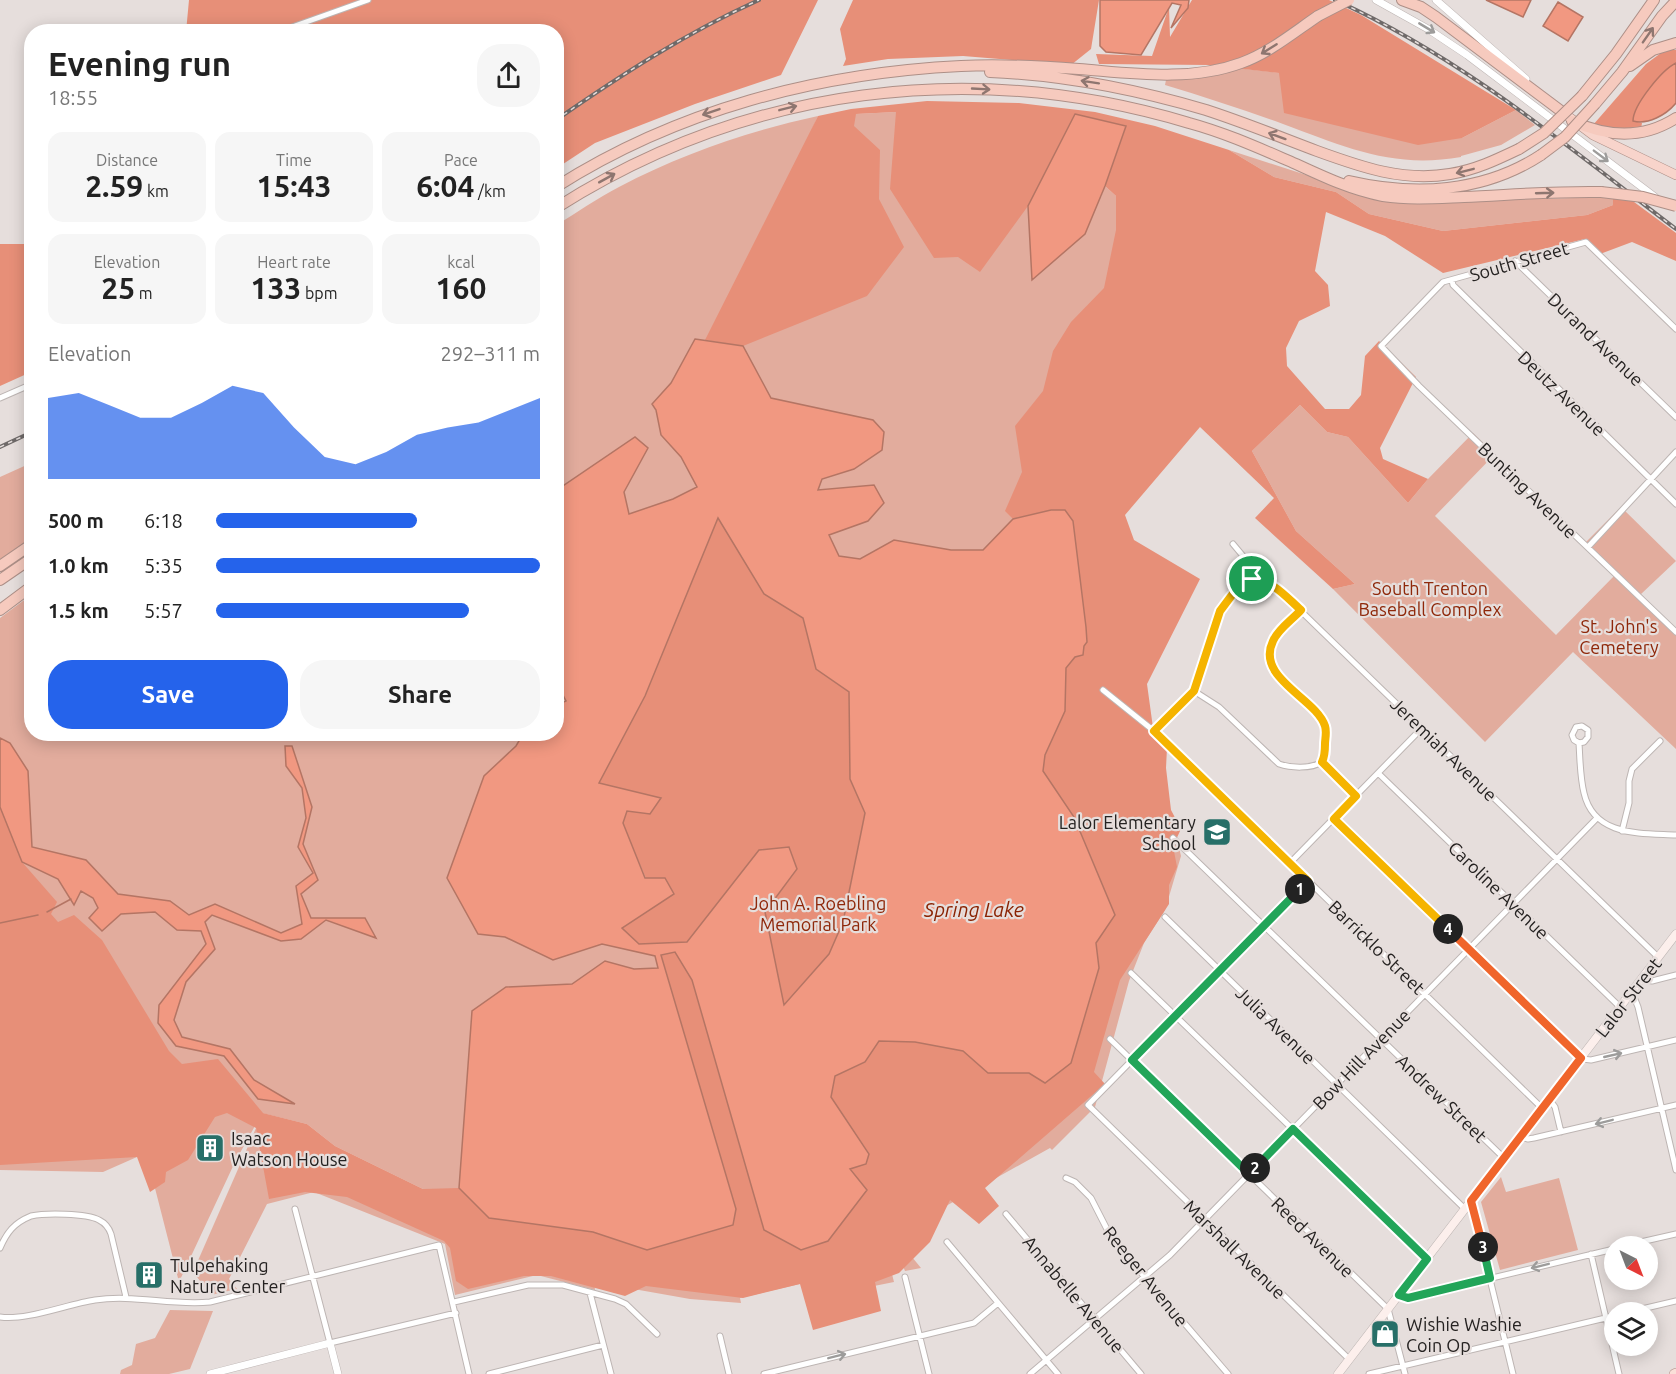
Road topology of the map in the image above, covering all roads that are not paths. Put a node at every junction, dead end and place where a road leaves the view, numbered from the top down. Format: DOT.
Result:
graph roads {
  1 [pos="368,0"];
  2 [pos="1349,0"];
  3 [pos="1376,0"];
  4 [pos="1402,0"];
  5 [pos="1436,0"];
  6 [pos="1654,0"];
  7 [pos="1663,0"];
  8 [pos="1676,1"];
  9 [pos="300,24"];
  10 [pos="1631,33"];
  11 [pos="1676,43"];
  12 [pos="1622,72"];
  13 [pos="870,75"];
  14 [pos="1561,111"];
  15 [pos="1676,118"];
  16 [pos="1572,120"];
  17 [pos="1283,159"];
  18 [pos="1676,175"];
  19 [pos="564,183"];
  20 [pos="564,203"];
  21 [pos="1676,206"];
  22 [pos="1676,213"];
  23 [pos="1515,261"];
  24 [pos="1452,280"];
  25 [pos="1676,329"];
  26 [pos="1381,346"];
  27 [pos="24,388"];
  28 [pos="0,398"];
  29 [pos="1676,417"];
  30 [pos="1676,452"];
  31 [pos="1650,479"];
  32 [pos="1676,504"];
  33 [pos="1233,544"];
  34 [pos="1588,547"];
  35 [pos="24,550"];
  36 [pos="24,564"];
  37 [pos="0,566"];
  38 [pos="1252,579"];
  39 [pos="0,580"];
  40 [pos="24,589"];
  41 [pos="24,590"];
  42 [pos="0,605"];
  43 [pos="0,610"];
  44 [pos="1301,610"];
  45 [pos="1676,632"];
  46 [pos="1103,690"];
  47 [pos="1194,691"];
  48 [pos="1422,728"];
  49 [pos="1154,731"];
  50 [pos="1660,741"];
  51 [pos="1579,742"];
  52 [pos="1322,762"];
  53 [pos="1378,773"];
  54 [pos="1356,796"];
  55 [pos="1597,818"];
  56 [pos="1334,819"];
  57 [pos="1622,831"];
  58 [pos="1676,835"];
  59 [pos="1173,838"];
  60 [pos="1557,859"];
  61 [pos="1290,863"];
  62 [pos="1308,881"];
  63 [pos="1513,904"];
  64 [pos="1165,917"];
  65 [pos="1264,926"];
  66 [pos="1676,934"];
  67 [pos="1469,949"];
  68 [pos="1658,957"];
  69 [pos="1220,971"];
  70 [pos="1131,973"];
  71 [pos="1676,975"];
  72 [pos="1642,979"];
  73 [pos="1425,994"];
  74 [pos="1630,994"];
  75 [pos="1620,1007"];
  76 [pos="1176,1016"];
  77 [pos="1110,1039"];
  78 [pos="1381,1039"];
  79 [pos="1676,1040"];
  80 [pos="1646,1047"];
  81 [pos="1581,1058"];
  82 [pos="1132,1060"];
  83 [pos="1337,1084"];
  84 [pos="1549,1099"];
  85 [pos="1676,1105"];
  86 [pos="1542,1108"];
  87 [pos="1661,1108"];
  88 [pos="1293,1129"];
  89 [pos="1561,1132"];
  90 [pos="1521,1137"];
  91 [pos="1504,1158"];
  92 [pos="1676,1170"];
  93 [pos="1249,1174"];
  94 [pos="1066,1178"];
  95 [pos="1471,1201"];
  96 [pos="295,1209"];
  97 [pos="1465,1209"];
  98 [pos="1006,1214"];
  99 [pos="1205,1219"];
  100 [pos="1676,1234"];
  101 [pos="1658,1238"];
  102 [pos="947,1242"];
  103 [pos="0,1248"];
  104 [pos="1604,1251"];
  105 [pos="1590,1254"];
  106 [pos="1427,1259"];
  107 [pos="905,1277"];
  108 [pos="1145,1277"];
  109 [pos="312,1278"];
  110 [pos="1490,1278"];
  111 [pos="590,1293"];
  112 [pos="1399,1295"];
  113 [pos="126,1297"];
  114 [pos="1676,1301"];
  115 [pos="454,1302"];
  116 [pos="998,1303"];
  117 [pos="1658,1305"];
  118 [pos="1388,1309"];
  119 [pos="1604,1310"];
  120 [pos="456,1313"];
  121 [pos="0,1317"];
  122 [pos="1604,1318"];
  123 [pos="1094,1319"];
  124 [pos="657,1334"];
  125 [pos="720,1336"];
  126 [pos="919,1336"];
  127 [pos="1505,1342"];
  128 [pos="330,1343"];
  129 [pos="603,1345"];
  130 [pos="1615,1356"];
  131 [pos="1349,1359"];
  132 [pos="1046,1360"];
  133 [pos="1403,1366"];
  134 [pos="780,1372"];
  135 [pos="210,1374"];
  136 [pos="338,1374"];
  137 [pos="469,1374"];
  138 [pos="489,1374"];
  139 [pos="611,1374"];
  140 [pos="729,1374"];
  141 [pos="764,1374"];
  142 [pos="929,1374"];
  143 [pos="1030,1374"];
  144 [pos="1058,1374"];
  145 [pos="1141,1374"];
  146 [pos="1228,1374"];
  147 [pos="1338,1374"];
  148 [pos="1369,1374"];
  149 [pos="1405,1374"];
  150 [pos="1513,1374"];
  151 [pos="1619,1374"];
  1 -- 9 [label="street"];
  2 -- 13 [label="highway, one-way, bridge"];
  3 -- 22 [label="street, one-way"];
  4 -- 14 [label="highway"];
  5 -- 14 [label="street"];
  6 -- 10 [label="highway"];
  7 -- 10 [label="highway"];
  12 -- 8 [label="highway, one-way"];
  10 -- 13 [label="highway, one-way, bridge"];
  11 -- 12 [label="highway"];
  12 -- 17 [label="highway, bridge"];
  13 -- 19 [label="highway, one-way"];
  14 -- 16 [label="highway"];
  15 -- 16 [label="highway"];
  16 -- 18 [label="highway"];
  20 -- 17 [label="highway, one-way"];
  17 -- 21 [label="highway, one-way, bridge"];
  23 -- 24 [label="street, South Street"];
  23 -- 25 [label="street, South Street"];
  23 -- 29 [label="street, Durand Avenue"];
  24 -- 26 [label="street, South Street"];
  24 -- 31 [label="street, Deutz Avenue"];
  26 -- 34 [label="street, Bunting Avenue"];
  27 -- 28 [label="street"];
  30 -- 31 [label="street"];
  31 -- 32 [label="street, Deutz Avenue"];
  31 -- 34 [label="street"];
  33 -- 38 [label="street"];
  34 -- 45 [label="street, Bunting Avenue"];
  35 -- 37 [label="highway"];
  36 -- 39 [label="highway"];
  38 -- 44 [label="street, Jeremiah Avenue"];
  38 -- 47 [label="street"];
  40 -- 42 [label="highway"];
  41 -- 43 [label="highway"];
  44 -- 48 [label="street, Jeremiah Avenue"];
  44 -- 52 [label="street"];
  46 -- 49 [label="street, Barricklo Street"];
  47 -- 49 [label="street"];
  47 -- 52 [label="street"];
  48 -- 53 [label="street"];
  48 -- 60 [label="street, Jeremiah Avenue"];
  49 -- 61 [label="street, Barricklo Street"];
  50 -- 57 [label="street"];
  51 -- 55 [label="street"];
  52 -- 54 [label="street"];
  53 -- 54 [label="street"];
  53 -- 63 [label="street, Caroline Avenue"];
  54 -- 56 [label="street"];
  55 -- 57 [label="street"];
  55 -- 60 [label="street, Bow Hill Avenue"];
  56 -- 61 [label="street"];
  56 -- 67 [label="street"];
  57 -- 58 [label="street"];
  59 -- 65 [label="street, Andrew Street"];
  60 -- 63 [label="street, Bow Hill Avenue"];
  60 -- 68 [label="street, Jeremiah Avenue"];
  61 -- 62 [label="street, Barricklo Street"];
  62 -- 65 [label="street"];
  62 -- 73 [label="street, Barricklo Street"];
  63 -- 67 [label="street, Bow Hill Avenue"];
  63 -- 75 [label="street, Caroline Avenue"];
  64 -- 69 [label="street, Julia Avenue"];
  65 -- 69 [label="street"];
  65 -- 78 [label="street, Andrew Street"];
  66 -- 68 [label="main road, Lalor Street"];
  67 -- 73 [label="street, Bow Hill Avenue"];
  67 -- 81 [label="street"];
  68 -- 72 [label="main road, Lalor Street"];
  69 -- 76 [label="street"];
  69 -- 83 [label="street, Julia Avenue"];
  70 -- 76 [label="street"];
  71 -- 72 [label="street"];
  72 -- 74 [label="main road, Lalor Street"];
  73 -- 78 [label="street, Bow Hill Avenue"];
  73 -- 86 [label="street, Barricklo Street"];
  74 -- 75 [label="main road, Lalor Street"];
  74 -- 80 [label="street"];
  75 -- 81 [label="main road, Lalor Street"];
  76 -- 82 [label="street"];
  76 -- 88 [label="street"];
  77 -- 82 [label="street, Reed Avenue"];
  78 -- 83 [label="street, Bow Hill Avenue"];
  78 -- 91 [label="street, Andrew Street"];
  79 -- 80 [label="street"];
  81 -- 80 [label="street, one-way"];
  80 -- 87 [label="street"];
  81 -- 84 [label="main road, Lalor Street"];
  82 -- 93 [label="street, Reed Avenue"];
  82 -- 99 [label="street, Marshall Avenue"];
  83 -- 88 [label="street, Bow Hill Avenue"];
  83 -- 97 [label="street, Julia Avenue"];
  84 -- 86 [label="main road, Lalor Street"];
  84 -- 89 [label="street"];
  85 -- 87 [label="street"];
  86 -- 90 [label="main road, Lalor Street"];
  87 -- 89 [label="street, one-way"];
  87 -- 92 [label="street"];
  88 -- 93 [label="street, Bow Hill Avenue"];
  88 -- 106 [label="street"];
  89 -- 90 [label="street"];
  90 -- 91 [label="main road, Lalor Street"];
  91 -- 95 [label="main road, Lalor Street"];
  93 -- 99 [label="street, Bow Hill Avenue"];
  93 -- 118 [label="street, Reed Avenue"];
  94 -- 108 [label="street, Reeger Avenue"];
  95 -- 97 [label="main road, Lalor Street"];
  95 -- 110 [label="street"];
  96 -- 109 [label="street"];
  97 -- 106 [label="main road, Lalor Street"];
  98 -- 123 [label="street, Annabelle Avenue"];
  99 -- 108 [label="street, Bow Hill Avenue"];
  99 -- 131 [label="street, Marshall Avenue"];
  100 -- 101 [label="street"];
  102 -- 116 [label="street"];
  103 -- 113 [label="street"];
  104 -- 105 [label="street"];
  105 -- 110 [label="street, one-way"];
  105 -- 119 [label="street"];
  106 -- 112 [label="main road, Lalor Street"];
  107 -- 126 [label="street"];
  108 -- 123 [label="street, Bow Hill Avenue"];
  108 -- 146 [label="street, Reeger Avenue"];
  109 -- 113 [label="street"];
  109 -- 115 [label="street"];
  109 -- 128 [label="street"];
  110 -- 112 [label="street"];
  110 -- 127 [label="street"];
  111 -- 115 [label="street"];
  111 -- 124 [label="street"];
  111 -- 129 [label="street"];
  112 -- 118 [label="main road, Lalor Street"];
  113 -- 121 [label="street"];
  114 -- 117 [label="street"];
  115 -- 120 [label="street"];
  116 -- 126 [label="street"];
  116 -- 132 [label="street"];
  118 -- 131 [label="main road, Lalor Street"];
  118 -- 133 [label="street"];
  120 -- 128 [label="street"];
  120 -- 137 [label="street"];
  122 -- 127 [label="street"];
  123 -- 132 [label="street, Bow Hill Avenue"];
  123 -- 145 [label="street, Annabelle Avenue"];
  125 -- 140 [label="street"];
  134 -- 126 [label="street, one-way"];
  126 -- 142 [label="street"];
  127 -- 133 [label="street"];
  127 -- 150 [label="street"];
  128 -- 135 [label="street"];
  128 -- 136 [label="street"];
  129 -- 138 [label="street"];
  129 -- 139 [label="street"];
  130 -- 151 [label="street"];
  131 -- 147 [label="main road, Lalor Street"];
  132 -- 143 [label="street, Bow Hill Avenue"];
  132 -- 144 [label="street"];
  133 -- 148 [label="street"];
  133 -- 149 [label="street"];
  134 -- 141 [label="street"];
}
